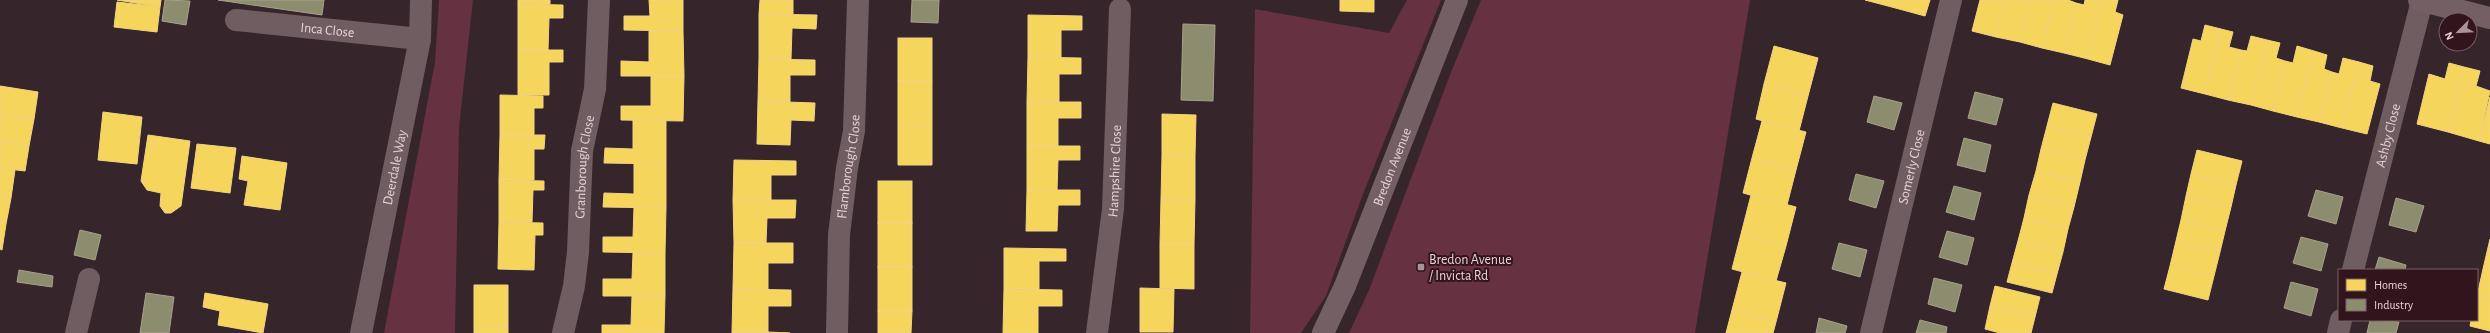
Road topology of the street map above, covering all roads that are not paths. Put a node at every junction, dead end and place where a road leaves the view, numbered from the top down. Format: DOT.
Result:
graph roads {
  1 [pos="421,0"];
  2 [pos="599,0"];
  3 [pos="858,0"];
  4 [pos="1457,0"];
  5 [pos="1952,0"];
  6 [pos="2421,0"];
  7 [pos="1120,9"];
  8 [pos="2490,18"];
  9 [pos="236,20"];
  10 [pos="420,39"];
  11 [pos="2353,269"];
  12 [pos="89,280"];
  13 [pos="2341,321"];
  14 [pos="76,333"];
  15 [pos="361,333"];
  16 [pos="563,333"];
  17 [pos="837,333"];
  18 [pos="1097,333"];
  19 [pos="1323,333"];
  20 [pos="1871,333"];
  21 [pos="2338,333"];
  1 -- 10 [label="street, Deerdale Way"];
  2 -- 16 [label="street, Granborough Close"];
  3 -- 17 [label="street, Flamborough Close"];
  4 -- 19 [label="street, Bredon Avenue"];
  5 -- 20 [label="street, Somerly Close"];
  6 -- 8 [label="street"];
  6 -- 11 [label="street, Ashby Close"];
  7 -- 18 [label="street, Hampshire Close"];
  9 -- 10 [label="street, Inca Close"];
  10 -- 15 [label="street, Deerdale Way"];
  12 -- 14 [label="street"];
  13 -- 21 [label="street"];
}
